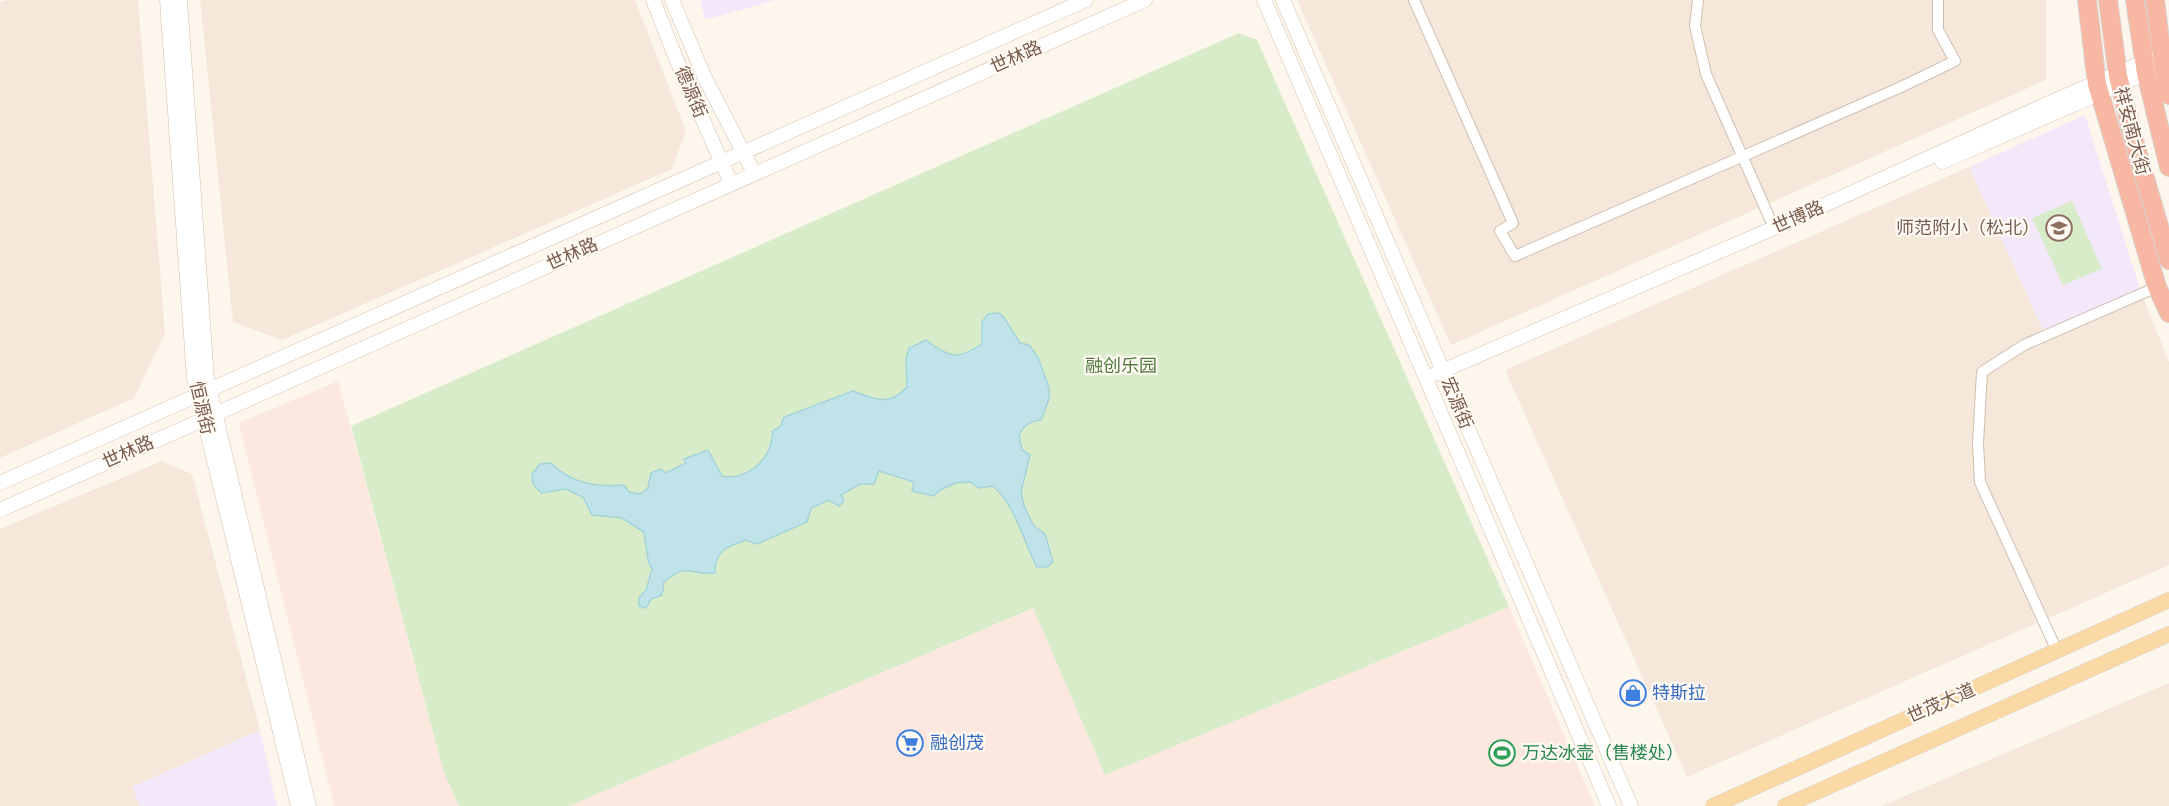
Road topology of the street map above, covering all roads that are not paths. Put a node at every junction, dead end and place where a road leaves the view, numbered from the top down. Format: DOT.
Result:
graph roads {
  1 [pos="167,0"];
  2 [pos="180,0"];
  3 [pos="653,0"];
  4 [pos="672,0"];
  5 [pos="1086,0"];
  6 [pos="1144,0"];
  7 [pos="1264,0"];
  8 [pos="1283,0"];
  9 [pos="1414,0"];
  10 [pos="1698,0"];
  11 [pos="1938,0"];
  12 [pos="2087,0"];
  13 [pos="2108,0"];
  14 [pos="2135,0"];
  15 [pos="2156,0"];
  16 [pos="2159,62"];
  17 [pos="2119,79"];
  18 [pos="2098,88"];
  19 [pos="2169,95"];
  20 [pos="744,152"];
  21 [pos="1743,156"];
  22 [pos="721,163"];
  23 [pos="2169,167"];
  24 [pos="754,173"];
  25 [pos="731,183"];
  26 [pos="1774,228"];
  27 [pos="2169,260"];
  28 [pos="2157,287"];
  29 [pos="2169,313"];
  30 [pos="1445,374"];
  31 [pos="1427,381"];
  32 [pos="204,392"];
  33 [pos="210,416"];
  34 [pos="0,483"];
  35 [pos="0,510"];
  36 [pos="2169,600"];
  37 [pos="2169,634"];
  38 [pos="2057,651"];
  39 [pos="298,806"];
  40 [pos="309,806"];
  41 [pos="1609,806"];
  42 [pos="1631,806"];
  43 [pos="1713,806"];
  44 [pos="1785,806"];
  1 -- 32 [label="main road, 恒源街"];
  2 -- 32 [label="main road, 恒源街"];
  3 -- 22 [label="main road, 德源街"];
  4 -- 20 [label="main road, 德源街"];
  5 -- 20 [label="main road, 世林路"];
  6 -- 24 [label="main road, 世林路"];
  7 -- 31 [label="main road, 宏源街"];
  8 -- 30 [label="main road, 宏源街"];
  9 -- 21 [label="street"];
  10 -- 21 [label="street"];
  11 -- 21 [label="street"];
  12 -- 18 [label="highway"];
  13 -- 17 [label="highway, 祥安南大街"];
  14 -- 16 [label="highway, 祥安南大街"];
  15 -- 16 [label="highway"];
  16 -- 17 [label="main road, 世博路"];
  16 -- 19 [label="highway"];
  16 -- 23 [label="highway, 祥安南大街"];
  17 -- 18 [label="main road, 世博路"];
  17 -- 27 [label="highway, 祥安南大街"];
  18 -- 26 [label="main road, 世博路"];
  18 -- 28 [label="highway"];
  18 -- 30 [label="main road, 世博路"];
  20 -- 22 [label="main road, 世林路"];
  20 -- 24 [label="main road, 德源街"];
  21 -- 26 [label="street"];
  22 -- 25 [label="main road, 德源街"];
  22 -- 32 [label="main road, 世林路"];
  24 -- 25 [label="main road, 世林路"];
  25 -- 33 [label="main road, 世林路"];
  26 -- 30 [label="main road, 世博路"];
  28 -- 29 [label="highway"];
  28 -- 38 [label="street"];
  30 -- 31 [label="main road, 世博路"];
  30 -- 42 [label="main road, 宏源街"];
  31 -- 41 [label="main road, 宏源街"];
  32 -- 33 [label="main road, 恒源街"];
  32 -- 34 [label="main road, 世林路"];
  33 -- 35 [label="main road, 世林路"];
  33 -- 39 [label="main road, 恒源街"];
  33 -- 40 [label="main road, 恒源街"];
  36 -- 38 [label="main road, 世茂大道"];
  37 -- 44 [label="main road, 世茂大道"];
  38 -- 43 [label="main road, 世茂大道"];
}
